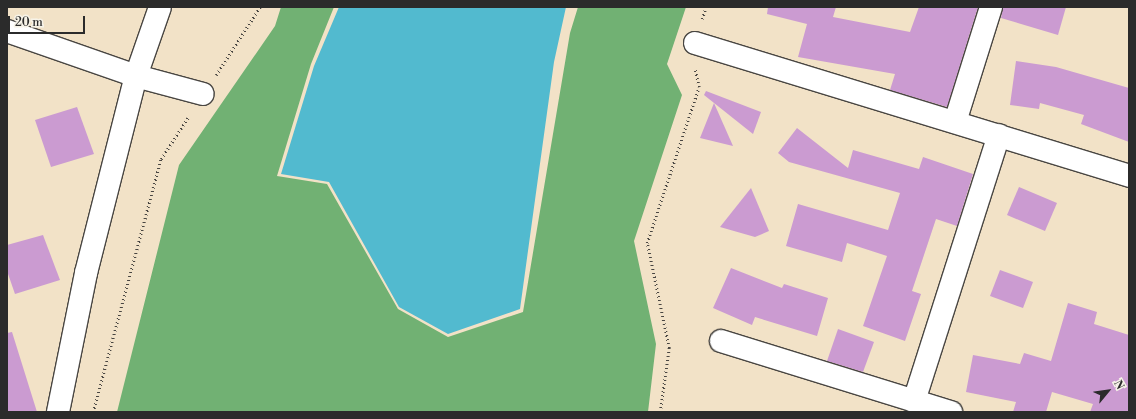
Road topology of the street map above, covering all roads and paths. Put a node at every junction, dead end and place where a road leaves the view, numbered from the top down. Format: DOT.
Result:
graph roads {
  1 [pos="160,7"];
  2 [pos="260,7"];
  3 [pos="706,7"];
  4 [pos="991,7"];
  5 [pos="7,31"];
  6 [pos="695,43"];
  7 [pos="136,76"];
  8 [pos="203,94"];
  9 [pos="955,122"];
  10 [pos="999,135"];
  11 [pos="1129,176"];
  12 [pos="721,341"];
  13 [pos="914,401"];
  14 [pos="58,412"];
  15 [pos="93,412"];
  16 [pos="660,412"];
  17 [pos="950,412"];
  1 -- 7 [label="street"];
  2 -- 8 [label="path"];
  3 -- 6 [label="path"];
  4 -- 9 [label="street"];
  5 -- 7 [label="street"];
  6 -- 9 [label="street"];
  6 -- 16 [label="path"];
  7 -- 8 [label="street"];
  7 -- 14 [label="street"];
  8 -- 15 [label="path"];
  9 -- 10 [label="street"];
  10 -- 11 [label="street"];
  10 -- 13 [label="street"];
  12 -- 13 [label="street"];
  13 -- 17 [label="street"];
}
